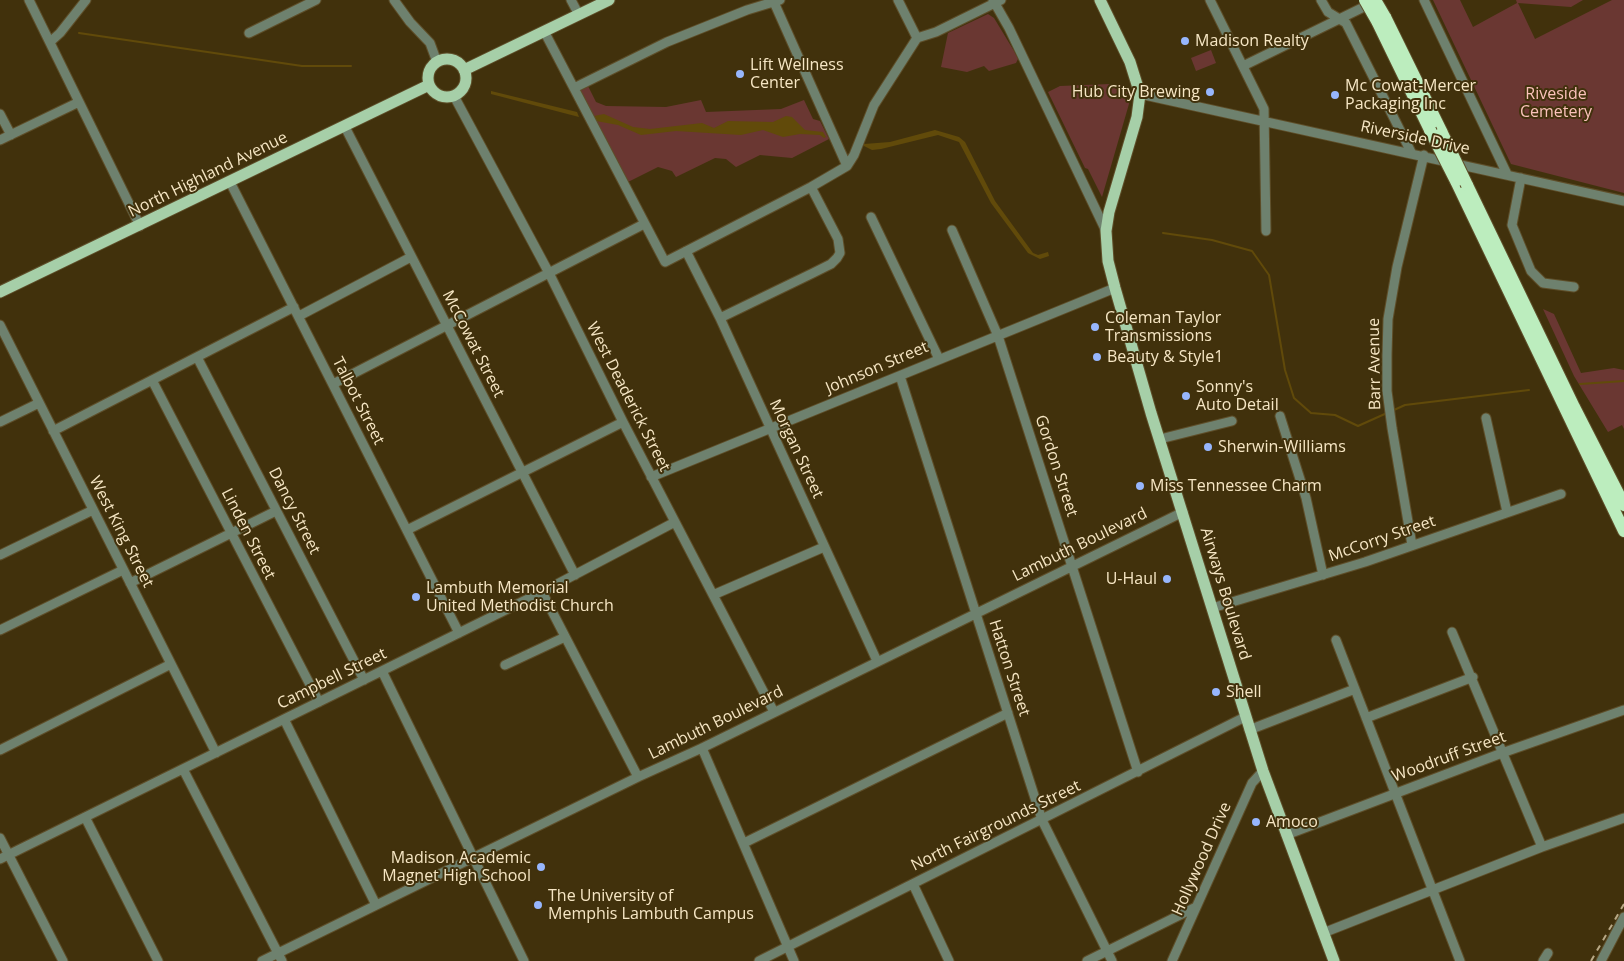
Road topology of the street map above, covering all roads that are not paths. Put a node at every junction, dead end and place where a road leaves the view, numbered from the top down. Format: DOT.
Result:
graph roads {
  1 [pos="29,0"];
  2 [pos="86,0"];
  3 [pos="316,0"];
  4 [pos="394,0"];
  5 [pos="571,0"];
  6 [pos="609,0"];
  7 [pos="898,0"];
  8 [pos="1100,0"];
  9 [pos="1210,0"];
  10 [pos="1321,0"];
  11 [pos="1365,0"];
  12 [pos="1375,0"];
  13 [pos="1379,0"];
  14 [pos="1424,0"];
  15 [pos="776,1"];
  16 [pos="996,1"];
  17 [pos="579,15"];
  18 [pos="1337,19"];
  19 [pos="1381,19"];
  20 [pos="544,31"];
  21 [pos="248,33"];
  22 [pos="917,38"];
  23 [pos="50,42"];
  24 [pos="437,62"];
  25 [pos="1243,66"];
  26 [pos="464,70"];
  27 [pos="429,85"];
  28 [pos="574,88"];
  29 [pos="1140,94"];
  30 [pos="454,96"];
  31 [pos="79,102"];
  32 [pos="0,114"];
  33 [pos="1265,122"];
  34 [pos="345,127"];
  35 [pos="10,135"];
  36 [pos="0,140"];
  37 [pos="1411,152"];
  38 [pos="1424,156"];
  39 [pos="847,166"];
  40 [pos="1507,174"];
  41 [pos="1521,178"];
  42 [pos="230,182"];
  43 [pos="1461,183"];
  44 [pos="811,187"];
  45 [pos="1624,201"];
  46 [pos="871,217"];
  47 [pos="644,224"];
  48 [pos="140,226"];
  49 [pos="952,230"];
  50 [pos="1106,231"];
  51 [pos="1266,232"];
  52 [pos="686,251"];
  53 [pos="411,257"];
  54 [pos="549,273"];
  55 [pos="1574,287"];
  56 [pos="1115,288"];
  57 [pos="0,292"];
  58 [pos="294,307"];
  59 [pos="299,316"];
  60 [pos="720,318"];
  61 [pos="0,325"];
  62 [pos="447,326"];
  63 [pos="998,336"];
  64 [pos="197,357"];
  65 [pos="939,359"];
  66 [pos="900,376"];
  67 [pos="152,380"];
  68 [pos="333,384"];
  69 [pos="39,403"];
  70 [pos="1280,416"];
  71 [pos="1486,418"];
  72 [pos="1232,421"];
  73 [pos="0,422"];
  74 [pos="623,422"];
  75 [pos="769,429"];
  76 [pos="53,431"];
  77 [pos="1160,439"];
  78 [pos="522,472"];
  79 [pos="651,477"];
  80 [pos="1561,494"];
  81 [pos="1624,505"];
  82 [pos="93,510"];
  83 [pos="276,511"];
  84 [pos="1183,512"];
  85 [pos="1507,512"];
  86 [pos="675,522"];
  87 [pos="407,530"];
  88 [pos="1624,530"];
  89 [pos="231,534"];
  90 [pos="1412,545"];
  91 [pos="824,547"];
  92 [pos="0,555"];
  93 [pos="1072,565"];
  94 [pos="123,570"];
  95 [pos="575,575"];
  96 [pos="1323,575"];
  97 [pos="130,583"];
  98 [pos="542,592"];
  99 [pos="713,596"];
  100 [pos="1212,608"];
  101 [pos="975,613"];
  102 [pos="0,630"];
  103 [pos="1452,632"];
  104 [pos="459,633"];
  105 [pos="565,637"];
  106 [pos="1336,640"];
  107 [pos="877,661"];
  108 [pos="171,664"];
  109 [pos="504,665"];
  110 [pos="382,671"];
  111 [pos="1473,677"];
  112 [pos="364,680"];
  113 [pos="1355,689"];
  114 [pos="319,702"];
  115 [pos="1624,710"];
  116 [pos="774,712"];
  117 [pos="1008,713"];
  118 [pos="1245,717"];
  119 [pos="1366,718"];
  120 [pos="284,719"];
  121 [pos="1249,730"];
  122 [pos="702,748"];
  123 [pos="0,750"];
  124 [pos="216,753"];
  125 [pos="1502,753"];
  126 [pos="183,769"];
  127 [pos="1262,771"];
  128 [pos="1138,772"];
  129 [pos="638,777"];
  130 [pos="1395,793"];
  131 [pos="85,817"];
  132 [pos="1624,818"];
  133 [pos="1042,820"];
  134 [pos="1286,835"];
  135 [pos="0,838"];
  136 [pos="744,843"];
  137 [pos="1542,847"];
  138 [pos="9,855"];
  139 [pos="474,858"];
  140 [pos="0,859"];
  141 [pos="913,884"];
  142 [pos="1432,890"];
  143 [pos="376,904"];
  144 [pos="1196,907"];
  145 [pos="1624,917"];
  146 [pos="1323,933"];
  147 [pos="788,947"];
  148 [pos="1107,951"];
  149 [pos="280,957"];
  150 [pos="63,961"];
  151 [pos="158,961"];
  152 [pos="262,961"];
  153 [pos="524,961"];
  154 [pos="758,961"];
  155 [pos="794,961"];
  156 [pos="949,961"];
  157 [pos="1088,961"];
  158 [pos="1112,961"];
  159 [pos="1172,961"];
  160 [pos="1334,961"];
  161 [pos="1460,961"];
  162 [pos="1600,961"];
  1 -- 23 [label="street"];
  2 -- 23 [label="street"];
  3 -- 21 [label="street"];
  4 -- 24 [label="street"];
  5 -- 17 [label="street"];
  6 -- 17 [label="main road"];
  7 -- 22 [label="street"];
  8 -- 29 [label="main road"];
  9 -- 25 [label="street"];
  10 -- 18 [label="street"];
  11 -- 19 [label="highway, bridge"];
  12 -- 19 [label="highway, bridge"];
  13 -- 18 [label="street"];
  14 -- 40 [label="street"];
  15 -- 28 [label="street"];
  15 -- 39 [label="street"];
  16 -- 22 [label="street"];
  16 -- 50 [label="street"];
  17 -- 20 [label="main road"];
  18 -- 25 [label="street"];
  18 -- 37 [label="street"];
  19 -- 43 [label="highway, bridge"];
  20 -- 26 [label="main road"];
  20 -- 28 [label="street"];
  22 -- 39 [label="street"];
  23 -- 31 [label="street"];
  24 -- 26 [label="main road"];
  24 -- 27 [label="main road"];
  25 -- 33 [label="street"];
  26 -- 30 [label="main road"];
  27 -- 30 [label="main road"];
  27 -- 34 [label="main road, North Highland Avenue"];
  28 -- 47 [label="street"];
  29 -- 33 [label="street, Riverside Drive"];
  29 -- 50 [label="main road, Airways Boulevard"];
  30 -- 54 [label="street, West Deaderick Street"];
  31 -- 35 [label="street"];
  31 -- 48 [label="street"];
  32 -- 35 [label="street"];
  33 -- 37 [label="street, Riverside Drive"];
  33 -- 51 [label="street"];
  34 -- 42 [label="main road, North Highland Avenue"];
  34 -- 53 [label="street, McCowat Street"];
  35 -- 36 [label="street"];
  37 -- 38 [label="street, Riverside Drive"];
  38 -- 40 [label="street, Riverside Drive"];
  38 -- 90 [label="street, Barr Avenue"];
  39 -- 44 [label="street"];
  40 -- 41 [label="street, Riverside Drive"];
  41 -- 45 [label="street, Riverside Drive"];
  41 -- 55 [label="street"];
  42 -- 48 [label="main road, North Highland Avenue"];
  42 -- 58 [label="street, Talbot Street"];
  43 -- 81 [label="highway"];
  43 -- 88 [label="highway"];
  44 -- 52 [label="street"];
  44 -- 60 [label="street"];
  46 -- 65 [label="street"];
  47 -- 52 [label="street"];
  47 -- 54 [label="street"];
  48 -- 57 [label="main road, North Highland Avenue"];
  49 -- 63 [label="street, Gordon Street"];
  50 -- 56 [label="main road, Airways Boulevard"];
  52 -- 60 [label="street, Morgan Street"];
  53 -- 59 [label="street"];
  53 -- 62 [label="street, McCowat Street"];
  54 -- 62 [label="street"];
  54 -- 74 [label="street, West Deaderick Street"];
  56 -- 63 [label="street, Johnson Street"];
  56 -- 77 [label="main road, Airways Boulevard"];
  58 -- 59 [label="street, Talbot Street"];
  58 -- 64 [label="street"];
  59 -- 68 [label="street, Talbot Street"];
  60 -- 75 [label="street, Morgan Street"];
  61 -- 69 [label="street, West King Street"];
  62 -- 68 [label="street"];
  62 -- 78 [label="street, McCowat Street"];
  63 -- 65 [label="street, Johnson Street"];
  63 -- 93 [label="street, Gordon Street"];
  64 -- 67 [label="street"];
  64 -- 83 [label="street, Dancy Street"];
  65 -- 66 [label="street, Johnson Street"];
  66 -- 75 [label="street, Johnson Street"];
  66 -- 101 [label="street, Hatton Street"];
  67 -- 76 [label="street"];
  67 -- 89 [label="street, Linden Street"];
  68 -- 87 [label="street, Talbot Street"];
  69 -- 73 [label="street"];
  69 -- 76 [label="street, West King Street"];
  70 -- 96 [label="street"];
  71 -- 85 [label="street"];
  72 -- 77 [label="street"];
  74 -- 78 [label="street"];
  74 -- 79 [label="street, West Deaderick Street"];
  75 -- 79 [label="street, Johnson Street"];
  75 -- 91 [label="street, Morgan Street"];
  76 -- 82 [label="street, West King Street"];
  77 -- 84 [label="main road, Airways Boulevard"];
  78 -- 87 [label="street"];
  78 -- 95 [label="street, McCowat Street"];
  79 -- 86 [label="street, West Deaderick Street"];
  80 -- 85 [label="street, McCorry Street"];
  82 -- 92 [label="street"];
  82 -- 94 [label="street, West King Street"];
  83 -- 89 [label="street"];
  83 -- 112 [label="street, Dancy Street"];
  84 -- 93 [label="street, Lambuth Boulevard"];
  84 -- 100 [label="main road, Airways Boulevard"];
  85 -- 90 [label="street, McCorry Street"];
  86 -- 95 [label="street, Campbell Street"];
  86 -- 99 [label="street, West Deaderick Street"];
  87 -- 104 [label="street, Talbot Street"];
  89 -- 97 [label="street"];
  89 -- 114 [label="street, Linden Street"];
  90 -- 96 [label="street, McCorry Street"];
  91 -- 99 [label="street"];
  91 -- 107 [label="street, Morgan Street"];
  93 -- 101 [label="street, Lambuth Boulevard"];
  93 -- 128 [label="street, Gordon Street"];
  94 -- 97 [label="street, West King Street"];
  94 -- 102 [label="street"];
  95 -- 98 [label="street, Campbell Street"];
  96 -- 100 [label="street, McCorry Street"];
  97 -- 108 [label="street, West King Street"];
  98 -- 104 [label="street, Campbell Street"];
  98 -- 105 [label="street"];
  99 -- 116 [label="street, West Deaderick Street"];
  100 -- 118 [label="main road, Airways Boulevard"];
  101 -- 107 [label="street, Lambuth Boulevard"];
  101 -- 117 [label="street, Hatton Street"];
  103 -- 111 [label="street"];
  104 -- 110 [label="street, Campbell Street"];
  105 -- 109 [label="street"];
  105 -- 129 [label="street"];
  106 -- 113 [label="street"];
  107 -- 116 [label="street, Lambuth Boulevard"];
  108 -- 123 [label="street"];
  108 -- 124 [label="street, West King Street"];
  110 -- 112 [label="street, Campbell Street"];
  110 -- 139 [label="street"];
  111 -- 119 [label="street"];
  111 -- 125 [label="street"];
  112 -- 114 [label="street, Campbell Street"];
  113 -- 119 [label="street"];
  113 -- 121 [label="street"];
  114 -- 120 [label="street, Campbell Street"];
  115 -- 125 [label="street, Woodruff Street"];
  116 -- 122 [label="street, Lambuth Boulevard"];
  117 -- 133 [label="street, Hatton Street"];
  117 -- 136 [label="street"];
  118 -- 121 [label="main road, Airways Boulevard"];
  118 -- 128 [label="street, North Fairgrounds Street"];
  119 -- 130 [label="street"];
  120 -- 124 [label="street, Campbell Street"];
  120 -- 143 [label="street"];
  121 -- 127 [label="main road, Airways Boulevard"];
  122 -- 129 [label="street, Lambuth Boulevard"];
  122 -- 136 [label="street"];
  124 -- 126 [label="street, Campbell Street"];
  125 -- 130 [label="street, Woodruff Street"];
  125 -- 137 [label="street"];
  126 -- 131 [label="street, Campbell Street"];
  126 -- 149 [label="street"];
  127 -- 134 [label="main road, Airways Boulevard"];
  127 -- 144 [label="street, Hollywood Drive"];
  128 -- 133 [label="street, North Fairgrounds Street"];
  129 -- 139 [label="street, Lambuth Boulevard"];
  130 -- 134 [label="street, Woodruff Street"];
  130 -- 142 [label="street"];
  131 -- 138 [label="street, Campbell Street"];
  131 -- 151 [label="street"];
  132 -- 137 [label="street"];
  133 -- 141 [label="street, North Fairgrounds Street"];
  133 -- 148 [label="street, Hatton Street"];
  134 -- 146 [label="main road, Airways Boulevard"];
  135 -- 138 [label="street"];
  136 -- 147 [label="street"];
  137 -- 142 [label="street"];
  138 -- 140 [label="street, Campbell Street"];
  138 -- 150 [label="street"];
  139 -- 143 [label="street, Lambuth Boulevard"];
  139 -- 153 [label="street"];
  141 -- 147 [label="street, North Fairgrounds Street"];
  141 -- 156 [label="street"];
  142 -- 146 [label="street"];
  142 -- 161 [label="street"];
  143 -- 149 [label="street, Lambuth Boulevard"];
  144 -- 148 [label="street"];
  144 -- 159 [label="street, Hollywood Drive"];
  145 -- 162 [label="street"];
  146 -- 160 [label="main road, Airways Boulevard"];
  147 -- 154 [label="street, North Fairgrounds Street"];
  147 -- 155 [label="street"];
  148 -- 157 [label="street"];
  148 -- 158 [label="street, Hatton Street"];
  149 -- 152 [label="street, Lambuth Boulevard"];
}
